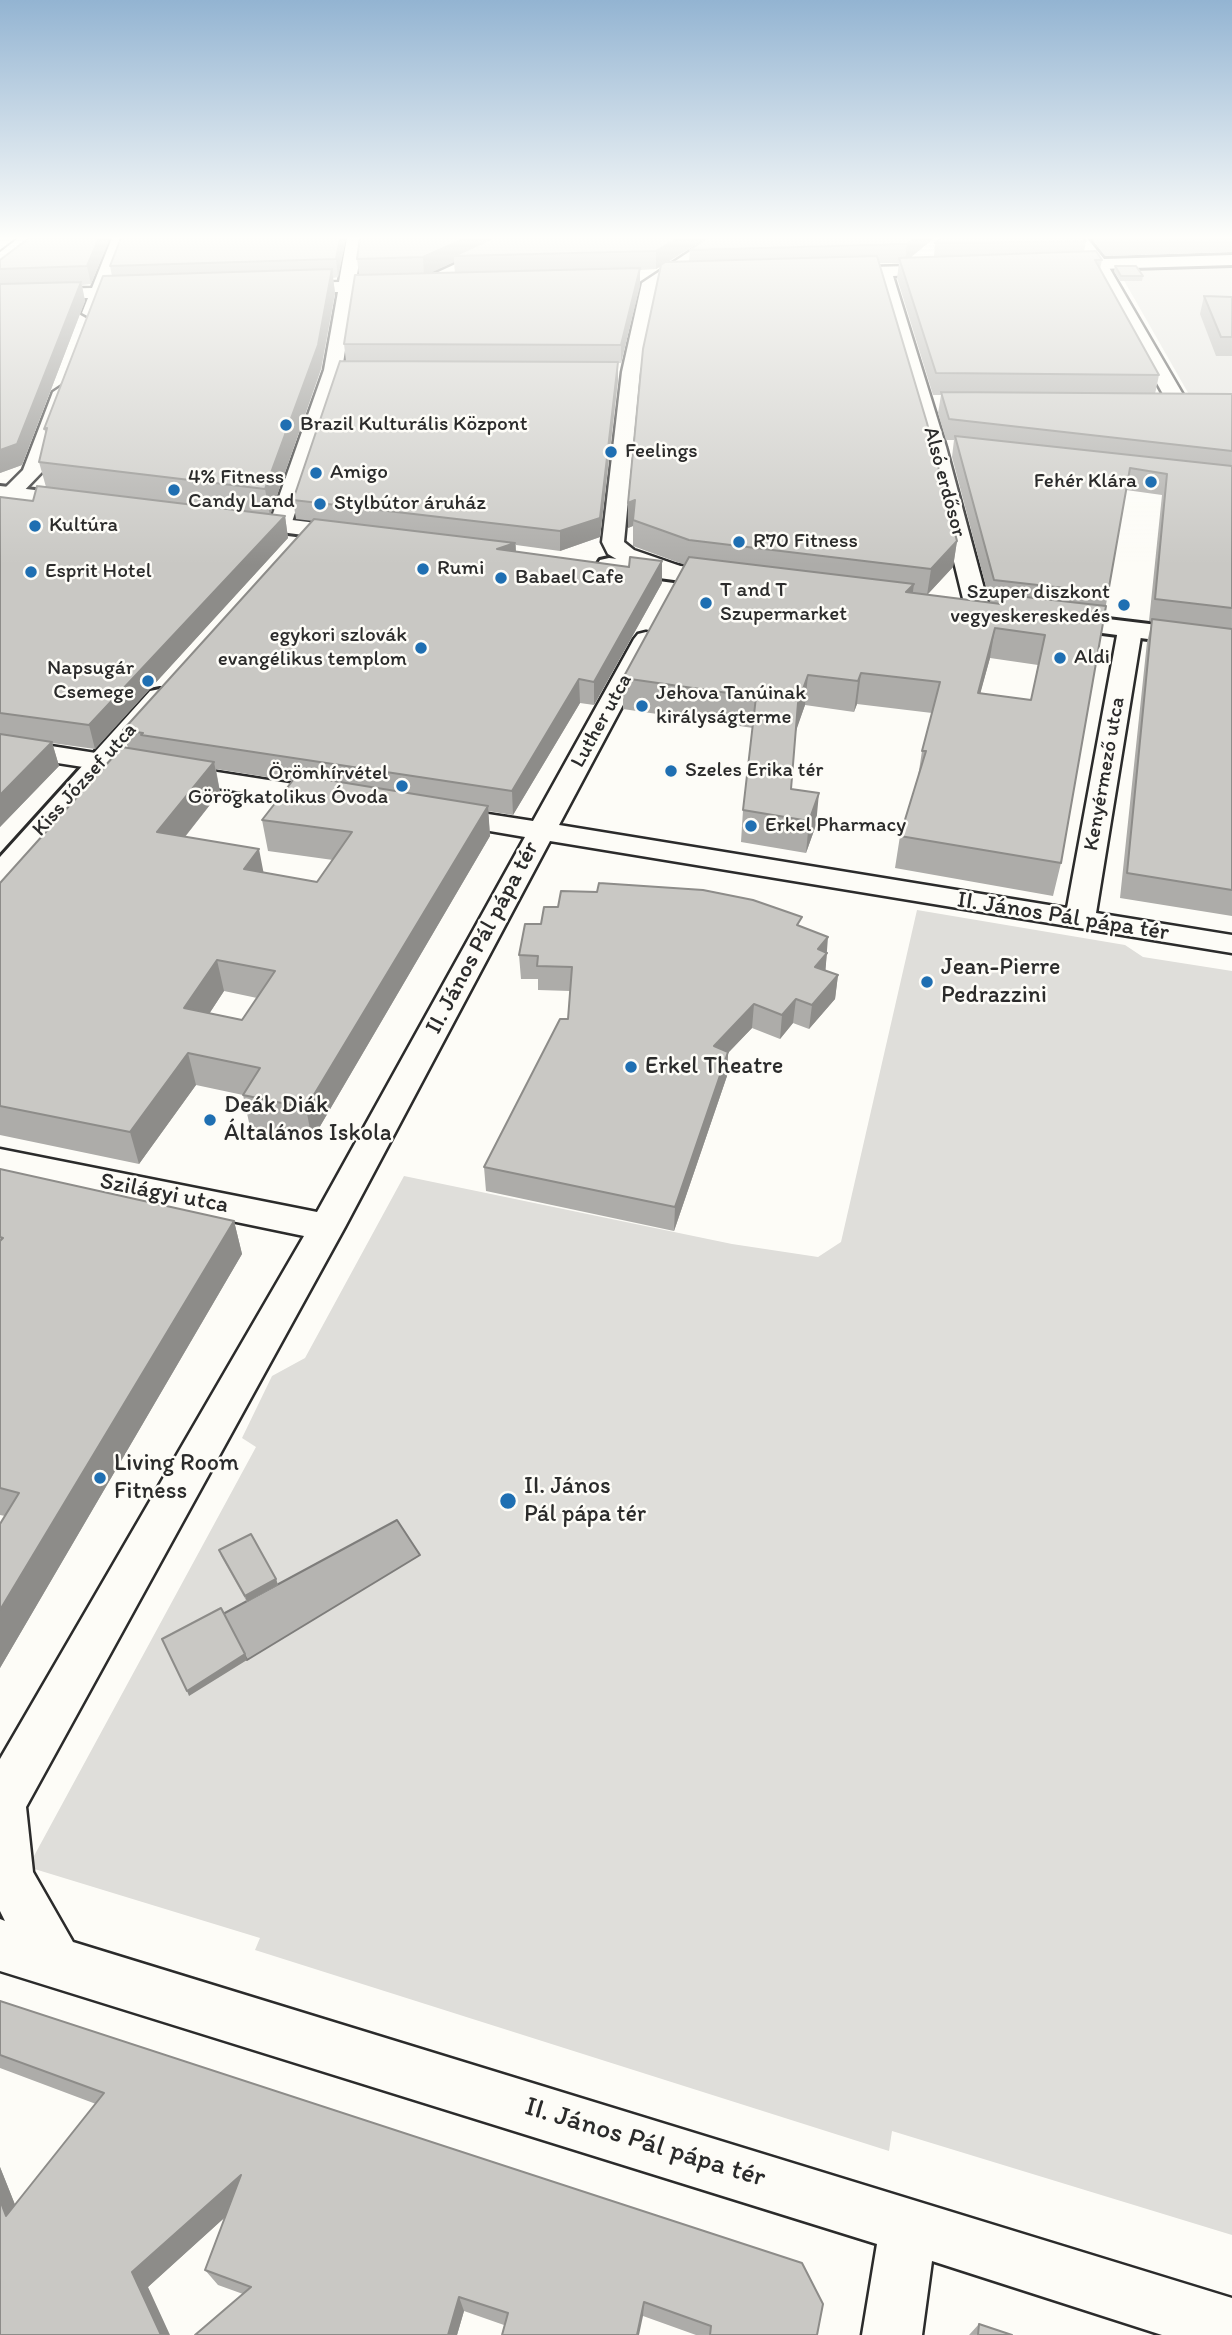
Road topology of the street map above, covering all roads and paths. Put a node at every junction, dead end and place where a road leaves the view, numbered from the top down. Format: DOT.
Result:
graph roads {
  1 [pos="342,347"];
  2 [pos="631,347"];
  3 [pos="906,347"];
  4 [pos="1150,347"];
  5 [pos="69,372"];
  6 [pos="922,404"];
  7 [pos="949,404"];
  8 [pos="1152,405"];
  9 [pos="936,447"];
  10 [pos="962,450"];
  11 [pos="5,494"];
  12 [pos="110,506"];
  13 [pos="214,518"];
  14 [pos="280,526"];
  15 [pos="312,529"];
  16 [pos="380,538"];
  17 [pos="288,556"];
  18 [pos="585,562"];
  19 [pos="681,574"];
  20 [pos="764,584"];
  21 [pos="951,607"];
  22 [pos="978,611"];
  23 [pos="1130,630"];
  24 [pos="1232,642"];
  25 [pos="175,680"];
  26 [pos="0,746"];
  27 [pos="100,762"];
  28 [pos="362,803"];
  29 [pos="417,811"];
  30 [pos="541,831"];
  31 [pos="0,876"];
  32 [pos="1080,919"];
  33 [pos="1232,944"];
  34 [pos="0,1161"];
  35 [pos="327,1227"];
  36 [pos="1,1804"];
  37 [pos="0,1945"];
  38 [pos="57,1962"];
  39 [pos="909,2225"];
  40 [pos="1232,2328"];
  41 [pos="892,2335"];
  1 -- 14 [label="street"];
  2 -- 19 [label="street"];
  3 -- 6 [label="street, Alsó erdősor"];
  4 -- 8 [label="street"];
  5 -- 11 [label="street"];
  6 -- 7 [label="street"];
  6 -- 9 [label="street, Alsó erdősor"];
  9 -- 10 [label="street"];
  9 -- 22 [label="street, Alsó erdősor"];
  11 -- 12 [label="main road"];
  13 -- 14 [label="main road"];
  14 -- 15 [label="main road"];
  15 -- 16 [label="main road"];
  15 -- 17 [label="main road"];
  18 -- 19 [label="main road"];
  19 -- 20 [label="main road"];
  19 -- 30 [label="street, Luther utca"];
  21 -- 22 [label="main road"];
  22 -- 23 [label="main road"];
  23 -- 24 [label="main road"];
  23 -- 32 [label="street, Kenyérmező utca"];
  25 -- 27 [label="main road, Kiss József utca"];
  26 -- 27 [label="street"];
  27 -- 28 [label="street"];
  27 -- 31 [label="main road, Kiss József utca"];
  29 -- 30 [label="street"];
  30 -- 32 [label="street, II. János Pál pápa tér"];
  30 -- 35 [label="street, II. János Pál pápa tér"];
  32 -- 33 [label="street, II. János Pál pápa tér"];
  34 -- 35 [label="street, Szilágyi utca"];
  35 -- 36 [label="street, II. János Pál pápa tér"];
  36 -- 38 [label="street, II. János Pál pápa tér"];
  37 -- 38 [label="street, II. János Pál pápa tér"];
  38 -- 39 [label="street, II. János Pál pápa tér"];
  39 -- 40 [label="street, II. János Pál pápa tér"];
  39 -- 41 [label="street"];
}
